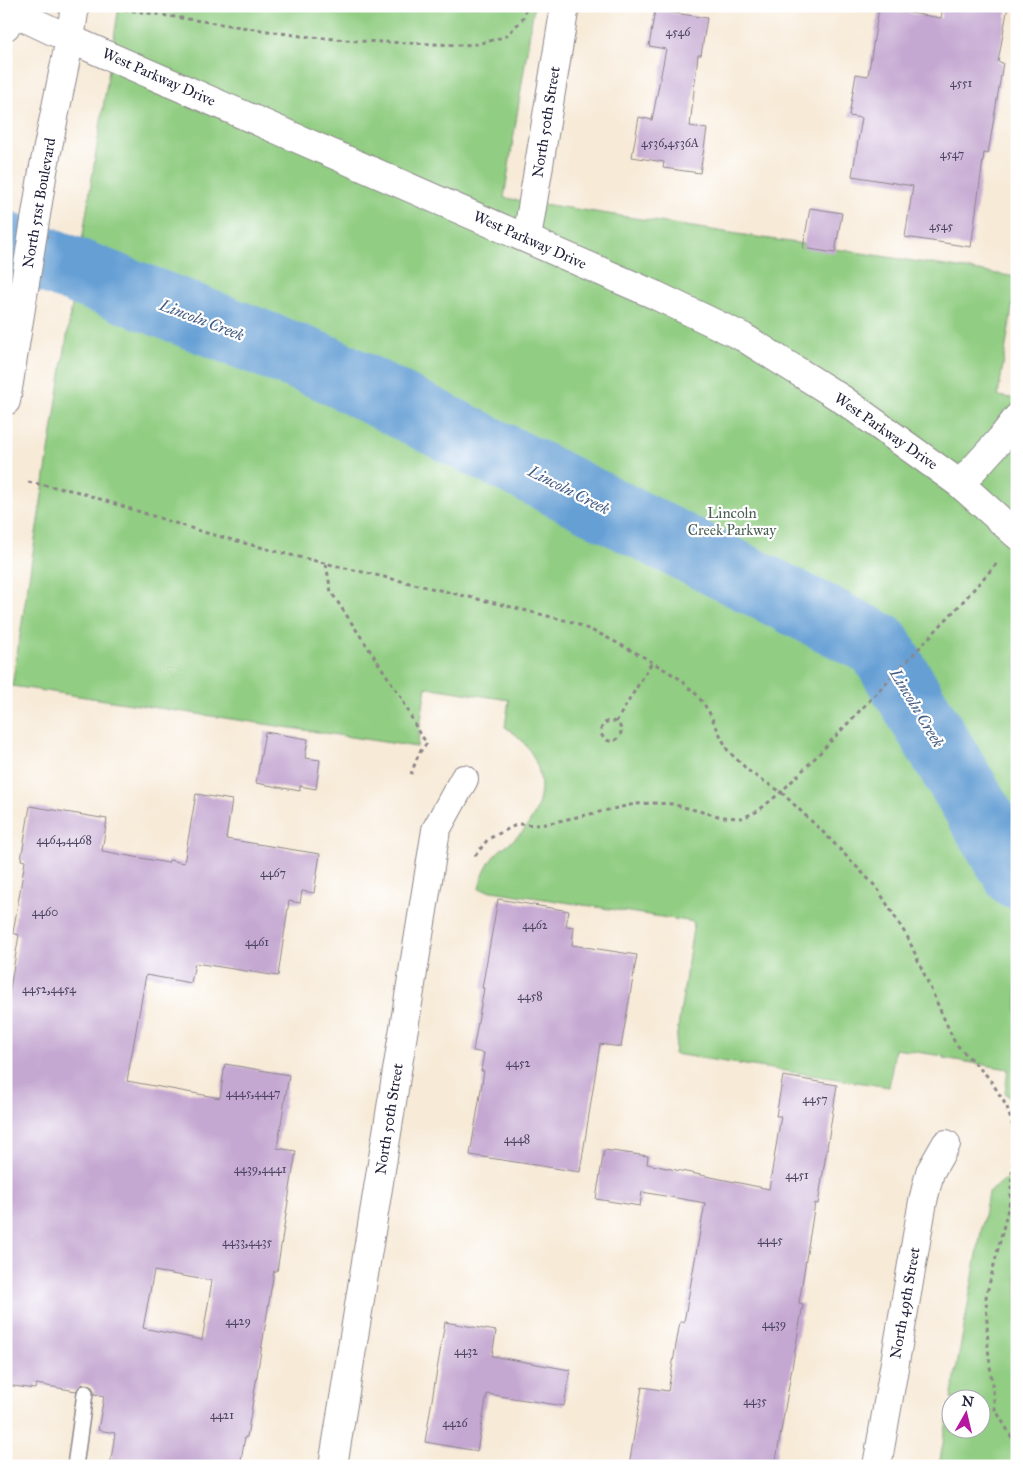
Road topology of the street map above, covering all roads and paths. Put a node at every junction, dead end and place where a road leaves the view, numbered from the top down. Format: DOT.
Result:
graph roads {
  1 [pos="75,6"];
  2 [pos="105,6"];
  3 [pos="527,6"];
  4 [pos="565,6"];
  5 [pos="8,13"];
  6 [pos="70,38"];
  7 [pos="527,238"];
  8 [pos="8,389"];
  9 [pos="1017,418"];
  10 [pos="28,482"];
  11 [pos="960,484"];
  12 [pos="1017,535"];
  13 [pos="1000,560"];
  14 [pos="326,564"];
  15 [pos="652,662"];
  16 [pos="616,722"];
  17 [pos="411,774"];
  18 [pos="464,778"];
  19 [pos="781,792"];
  20 [pos="475,856"];
  21 [pos="946,1144"];
  22 [pos="85,1393"];
  23 [pos="1017,1446"];
  24 [pos="75,1466"];
  25 [pos="333,1466"];
  26 [pos="877,1466"];
  1 -- 6 [label="street, North 51st Boulevard"];
  2 -- 3 [label="path"];
  4 -- 7 [label="street, North 50th Street"];
  5 -- 6 [label="street, West Parkway Drive"];
  6 -- 7 [label="street, West Parkway Drive"];
  6 -- 8 [label="street, North 51st Boulevard"];
  7 -- 11 [label="street, West Parkway Drive"];
  9 -- 11 [label="street"];
  10 -- 14 [label="path"];
  11 -- 12 [label="street, West Parkway Drive"];
  13 -- 19 [label="path"];
  14 -- 15 [label="path"];
  14 -- 17 [label="path"];
  15 -- 16 [label="path"];
  15 -- 19 [label="path"];
  16 -- 16 [label="path"];
  18 -- 25 [label="street, North 50th Street"];
  19 -- 20 [label="path"];
  19 -- 23 [label="path"];
  21 -- 26 [label="street, North 49th Street"];
  22 -- 24 [label="lane"];
}
